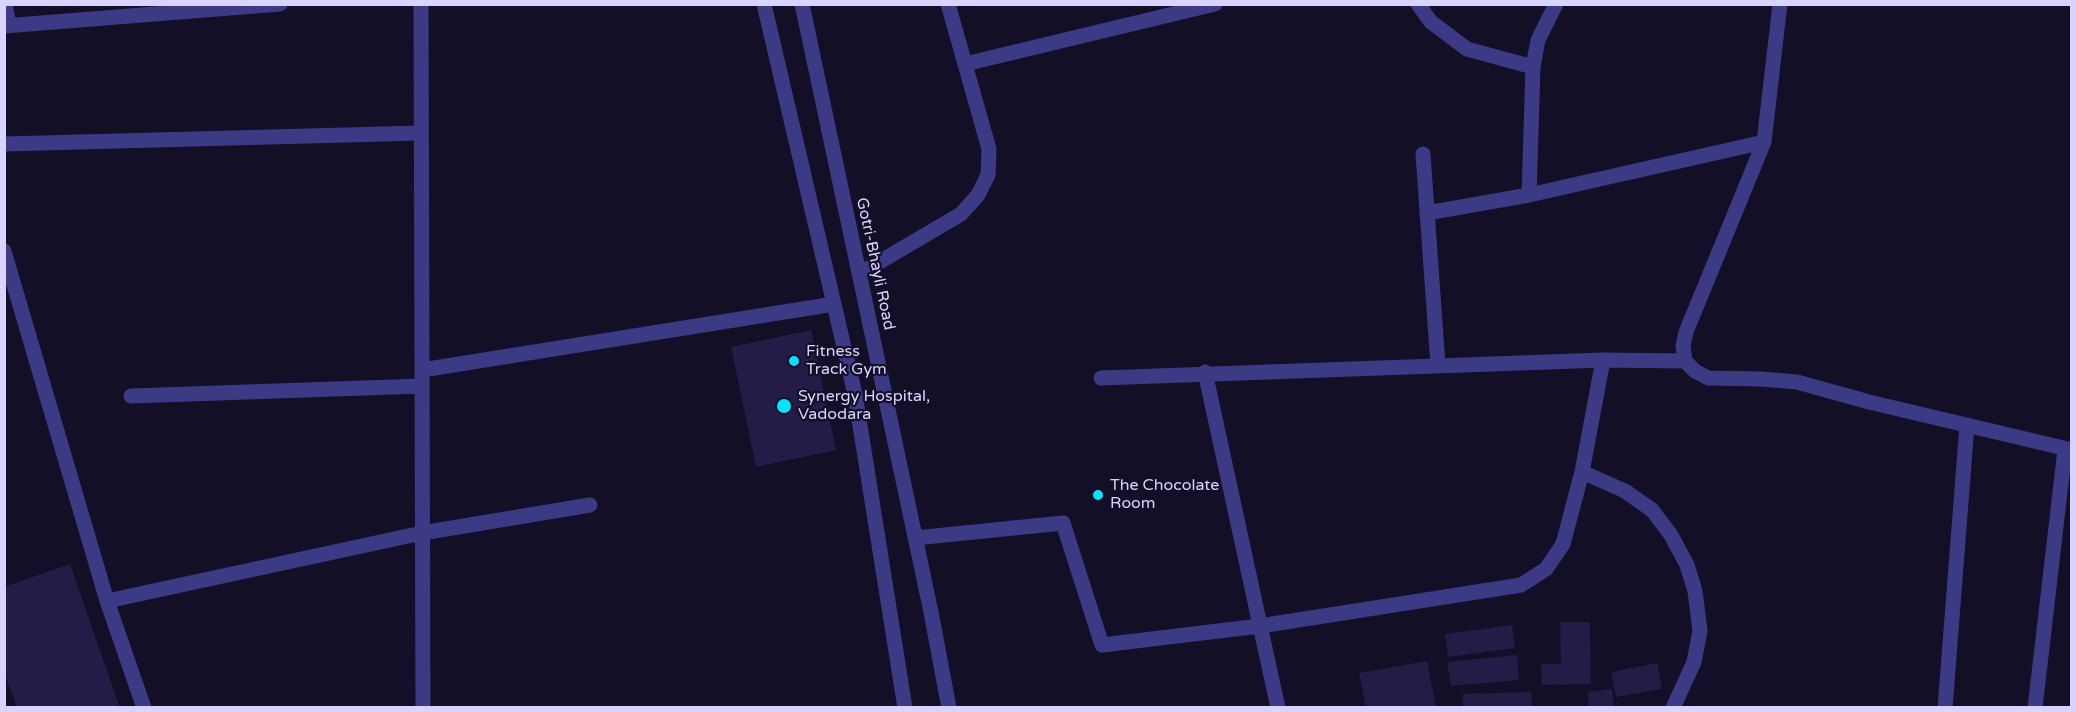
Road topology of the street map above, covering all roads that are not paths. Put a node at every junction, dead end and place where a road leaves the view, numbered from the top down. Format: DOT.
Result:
graph roads {
  1 [pos="5,4"];
  2 [pos="280,4"];
  3 [pos="421,4"];
  4 [pos="764,4"];
  5 [pos="802,4"];
  6 [pos="948,4"];
  7 [pos="1215,4"];
  8 [pos="1418,4"];
  9 [pos="1556,4"];
  10 [pos="1780,4"];
  11 [pos="7,25"];
  12 [pos="965,64"];
  13 [pos="1533,67"];
  14 [pos="421,133"];
  15 [pos="1764,142"];
  16 [pos="4,144"];
  17 [pos="1423,154"];
  18 [pos="1529,195"];
  19 [pos="1427,213"];
  20 [pos="4,251"];
  21 [pos="859,274"];
  22 [pos="834,304"];
  23 [pos="1603,360"];
  24 [pos="1685,361"];
  25 [pos="1438,365"];
  26 [pos="1205,372"];
  27 [pos="422,378"];
  28 [pos="1101,378"];
  29 [pos="131,396"];
  30 [pos="1966,425"];
  31 [pos="2068,449"];
  32 [pos="1582,472"];
  33 [pos="590,505"];
  34 [pos="422,533"];
  35 [pos="915,538"];
  36 [pos="107,601"];
  37 [pos="1260,626"];
  38 [pos="144,708"];
  39 [pos="423,708"];
  40 [pos="905,708"];
  41 [pos="949,708"];
  42 [pos="1278,708"];
  43 [pos="1673,708"];
  44 [pos="1944,708"];
  45 [pos="2035,708"];
  1 -- 11 [label="street"];
  2 -- 11 [label="street"];
  3 -- 14 [label="street"];
  4 -- 22 [label="street"];
  5 -- 21 [label="street, Gotri-Bhayli Road"];
  6 -- 12 [label="street"];
  7 -- 12 [label="street"];
  8 -- 13 [label="street"];
  9 -- 13 [label="street"];
  10 -- 15 [label="street"];
  12 -- 21 [label="street"];
  13 -- 18 [label="street"];
  14 -- 16 [label="street"];
  14 -- 27 [label="street"];
  15 -- 18 [label="street"];
  15 -- 24 [label="street"];
  17 -- 19 [label="street"];
  18 -- 19 [label="street"];
  19 -- 25 [label="street"];
  20 -- 36 [label="street"];
  21 -- 35 [label="street, Gotri-Bhayli Road"];
  22 -- 27 [label="street"];
  22 -- 40 [label="street"];
  23 -- 24 [label="street"];
  23 -- 25 [label="street"];
  23 -- 32 [label="street"];
  24 -- 30 [label="street"];
  25 -- 26 [label="street"];
  26 -- 28 [label="street"];
  26 -- 37 [label="street"];
  27 -- 29 [label="street"];
  27 -- 34 [label="street"];
  30 -- 31 [label="street"];
  30 -- 44 [label="street"];
  31 -- 45 [label="street"];
  32 -- 37 [label="street"];
  32 -- 43 [label="street"];
  33 -- 34 [label="street"];
  34 -- 36 [label="street"];
  34 -- 39 [label="street"];
  35 -- 37 [label="street"];
  35 -- 41 [label="street, Gotri-Bhayli Road"];
  36 -- 38 [label="street"];
  37 -- 42 [label="street"];
}
